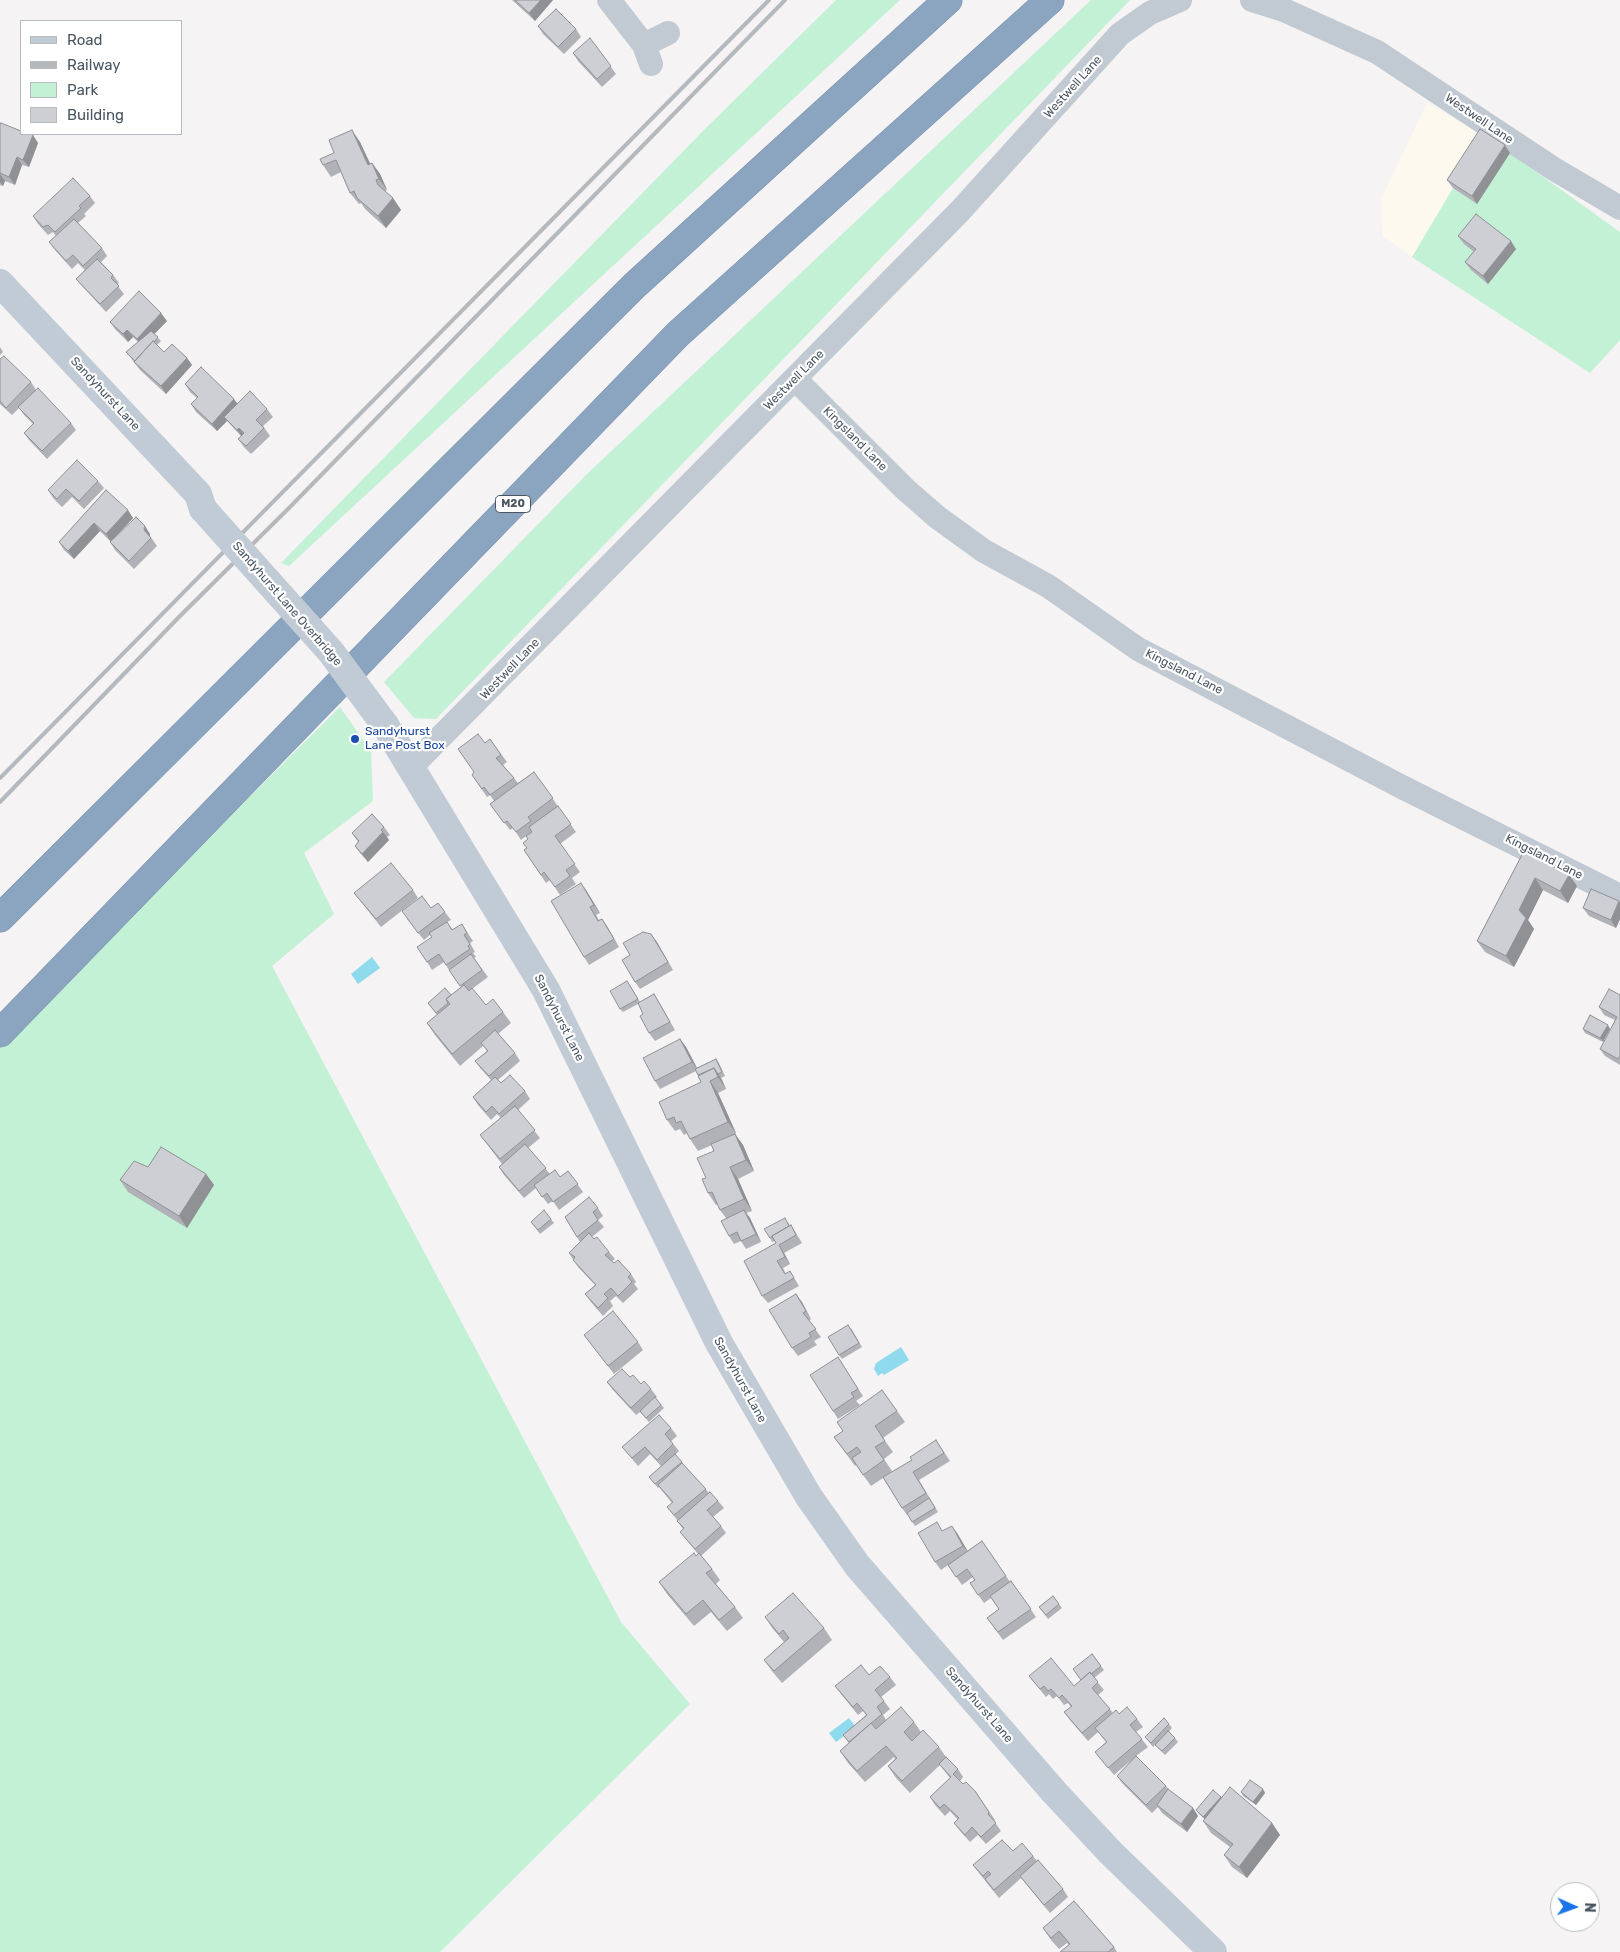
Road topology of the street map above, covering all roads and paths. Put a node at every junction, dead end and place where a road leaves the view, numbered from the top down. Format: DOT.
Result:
graph roads {
  1 [pos="609,0"];
  2 [pos="948,0"];
  3 [pos="1050,0"];
  4 [pos="1180,0"];
  5 [pos="1252,0"];
  6 [pos="668,33"];
  7 [pos="1620,208"];
  8 [pos="0,283"];
  9 [pos="796,379"];
  10 [pos="203,509"];
  11 [pos="384,725"];
  12 [pos="410,768"];
  13 [pos="1620,896"];
  14 [pos="0,918"];
  15 [pos="0,1033"];
  16 [pos="1213,1952"];
  1 -- 6 [label="street"];
  2 -- 14 [label="highway"];
  3 -- 15 [label="highway, M20"];
  4 -- 9 [label="street, Westwell Lane"];
  5 -- 7 [label="street, Westwell Lane"];
  8 -- 10 [label="street, Sandyhurst Lane"];
  9 -- 12 [label="street, Westwell Lane"];
  9 -- 13 [label="street, Kingsland Lane"];
  10 -- 11 [label="street, Sandyhurst Lane Overbridge, bridge"];
  11 -- 12 [label="street, Sandyhurst Lane"];
  12 -- 16 [label="street, Sandyhurst Lane"];
}
